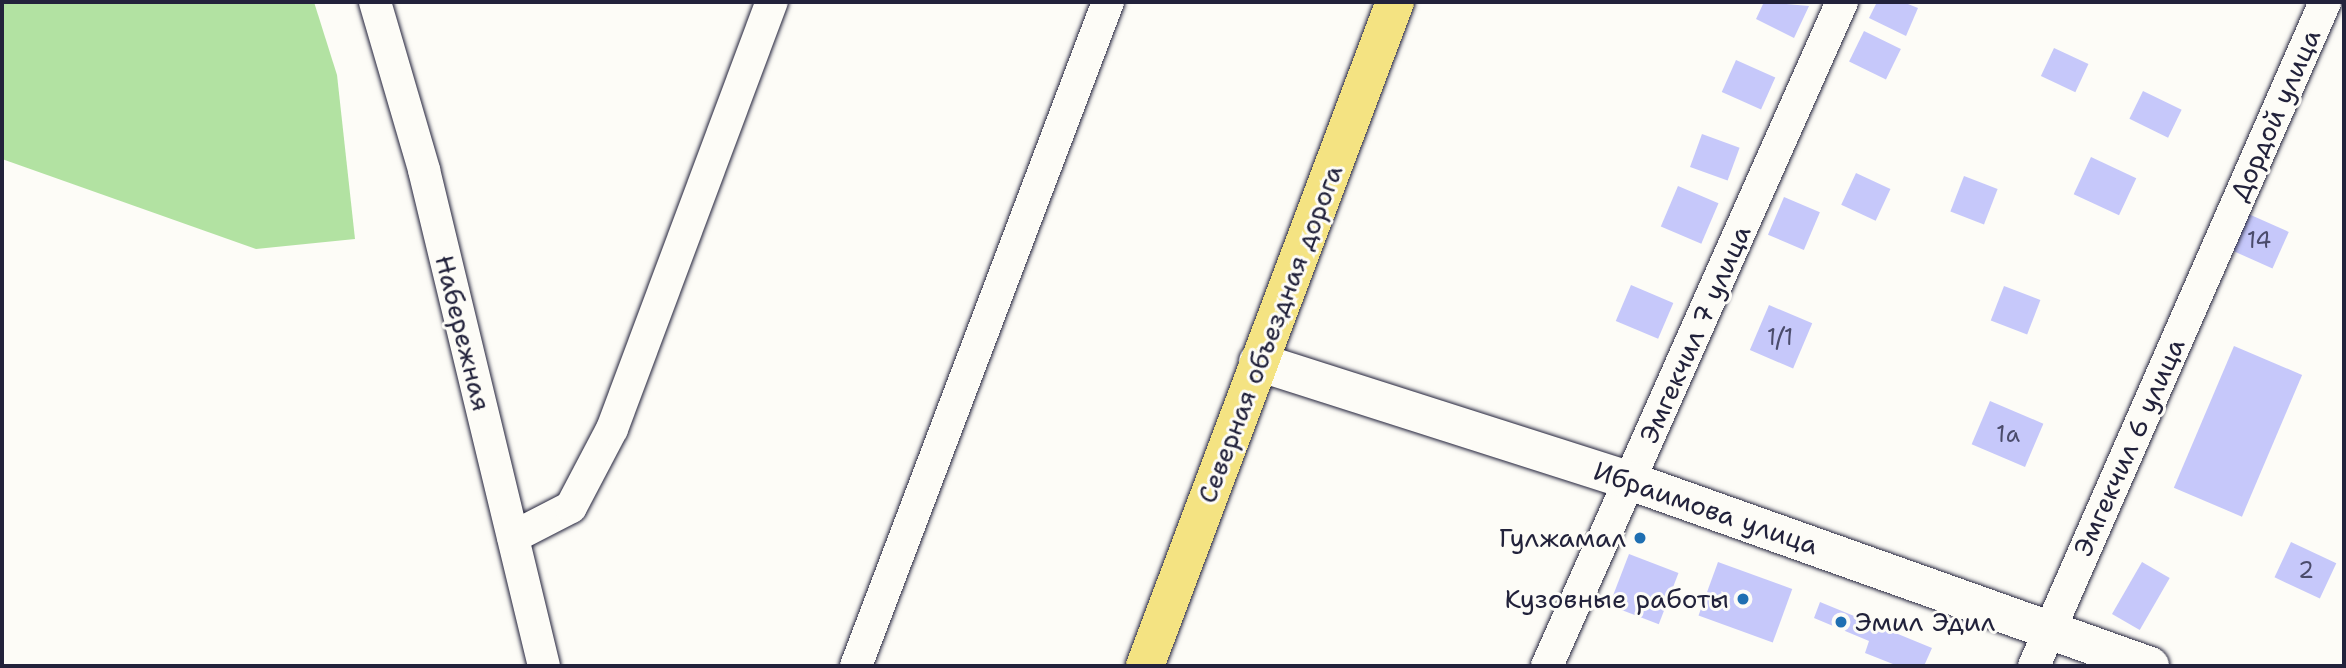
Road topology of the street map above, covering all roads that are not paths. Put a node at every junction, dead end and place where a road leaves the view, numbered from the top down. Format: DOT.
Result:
graph roads {
  1 [pos="375,2"];
  2 [pos="772,2"];
  3 [pos="1108,2"];
  4 [pos="1395,2"];
  5 [pos="1842,2"];
  6 [pos="2325,2"];
  7 [pos="2225,227"];
  8 [pos="1258,362"];
  9 [pos="1630,481"];
  10 [pos="513,537"];
  11 [pos="2049,629"];
  12 [pos="544,666"];
  13 [pos="856,666"];
  14 [pos="1145,666"];
  15 [pos="1546,666"];
  16 [pos="2034,666"];
  17 [pos="2150,666"];
  1 -- 10 [label="street, Набережная"];
  2 -- 10 [label="street"];
  3 -- 13 [label="street"];
  4 -- 8 [label="highway, Северная объездная дорога"];
  5 -- 9 [label="street, Эмгекчил 7 улица"];
  6 -- 7 [label="street, Дордой улица"];
  7 -- 11 [label="street, Эмгекчил 6 улица"];
  8 -- 9 [label="main road, Ибраимова улица"];
  8 -- 14 [label="highway, Северная объездная дорога"];
  9 -- 11 [label="main road, Ибраимова улица"];
  9 -- 15 [label="street, Эмгекчил 7 улица"];
  10 -- 12 [label="street, Набережная"];
  11 -- 16 [label="street, Эмгекчил 6 улица"];
  11 -- 17 [label="main road, Ибраимова улица"];
}
